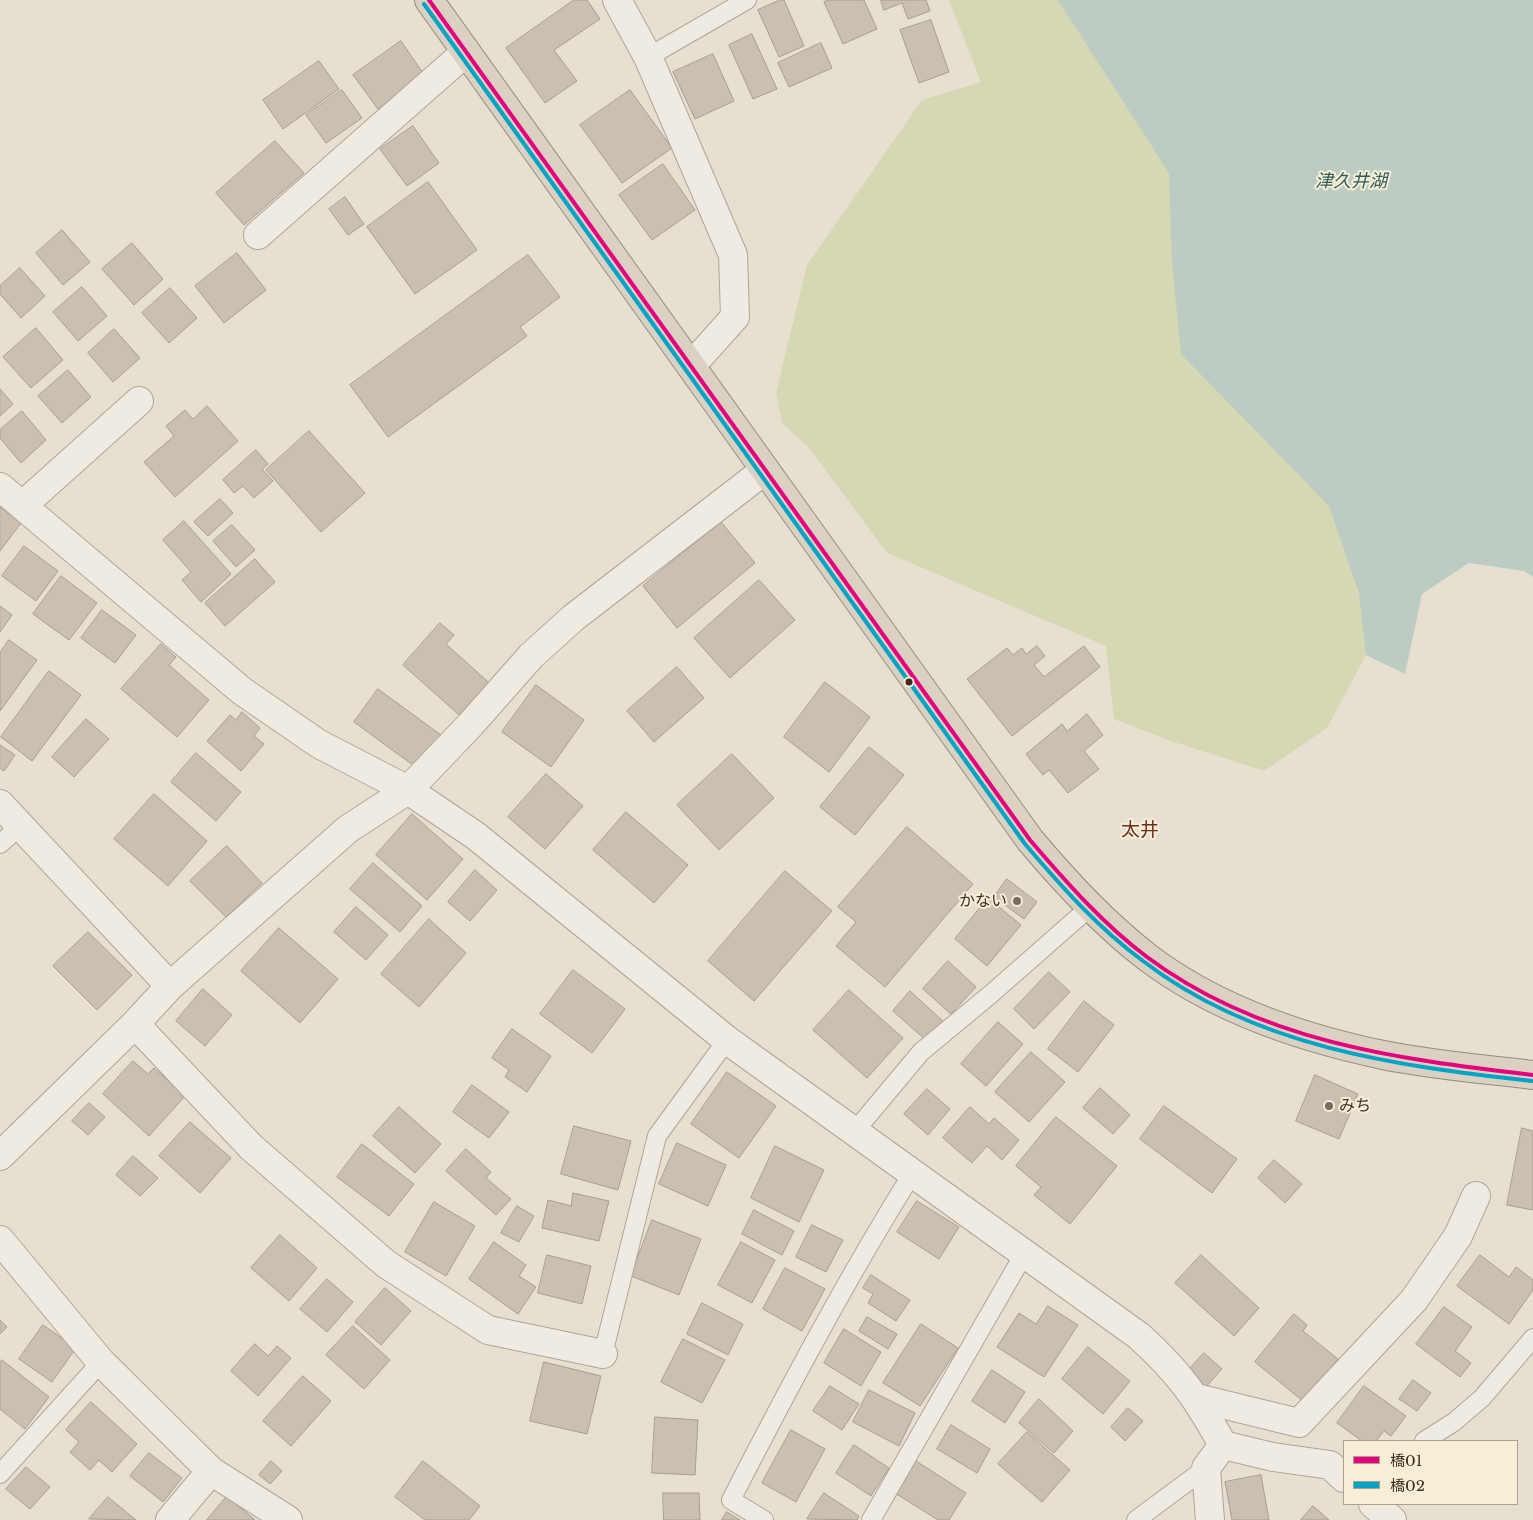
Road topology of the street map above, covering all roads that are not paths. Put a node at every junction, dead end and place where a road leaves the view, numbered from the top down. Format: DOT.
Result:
graph roads {
  1 [pos="429,0"];
  2 [pos="617,0"];
  3 [pos="747,0"];
  4 [pos="466,52"];
  5 [pos="648,57"];
  6 [pos="258,235"];
  7 [pos="690,366"];
  8 [pos="139,401"];
  9 [pos="765,470"];
  10 [pos="0,487"];
  11 [pos="23,505"];
  12 [pos="408,790"];
  13 [pos="0,804"];
  14 [pos="20,826"];
  15 [pos="0,844"];
  16 [pos="1090,907"];
  17 [pos="170,986"];
  18 [pos="136,1024"];
  19 [pos="728,1040"];
  20 [pos="1533,1075"];
  21 [pos="855,1131"];
  22 [pos="0,1156"];
  23 [pos="912,1174"];
  24 [pos="1476,1196"];
  25 [pos="0,1240"];
  26 [pos="1024,1254"];
  27 [pos="1533,1338"];
  28 [pos="603,1354"];
  29 [pos="102,1362"];
  30 [pos="1197,1398"];
  31 [pos="1426,1440"];
  32 [pos="1222,1445"];
  33 [pos="1206,1468"];
  34 [pos="1340,1469"];
  35 [pos="211,1471"];
  36 [pos="0,1474"];
  37 [pos="1374,1505"];
  38 [pos="170,1520"];
  39 [pos="288,1520"];
  40 [pos="764,1520"];
  41 [pos="871,1520"];
  42 [pos="1136,1520"];
  43 [pos="1210,1520"];
  44 [pos="1392,1520"];
  1 -- 4 [label="highway"];
  2 -- 5 [label="street"];
  3 -- 5 [label="lane"];
  4 -- 6 [label="street"];
  4 -- 7 [label="highway"];
  5 -- 7 [label="street"];
  7 -- 9 [label="highway"];
  8 -- 11 [label="street"];
  9 -- 12 [label="street"];
  9 -- 16 [label="highway"];
  10 -- 11 [label="street"];
  11 -- 12 [label="street"];
  12 -- 17 [label="street"];
  12 -- 19 [label="street"];
  13 -- 14 [label="street"];
  14 -- 15 [label="lane"];
  14 -- 17 [label="street"];
  16 -- 20 [label="highway"];
  16 -- 21 [label="lane"];
  17 -- 18 [label="street"];
  18 -- 22 [label="street"];
  18 -- 28 [label="street"];
  19 -- 21 [label="street"];
  19 -- 28 [label="lane"];
  21 -- 23 [label="street"];
  23 -- 26 [label="street"];
  23 -- 40 [label="lane"];
  24 -- 30 [label="street"];
  25 -- 29 [label="street"];
  26 -- 30 [label="street"];
  26 -- 41 [label="lane"];
  27 -- 31 [label="lane"];
  29 -- 35 [label="street"];
  29 -- 36 [label="lane"];
  30 -- 32 [label="street"];
  32 -- 33 [label="street"];
  32 -- 34 [label="street"];
  33 -- 42 [label="lane"];
  33 -- 43 [label="street"];
  35 -- 38 [label="street"];
  35 -- 39 [label="street"];
  37 -- 44 [label="street"];
}
